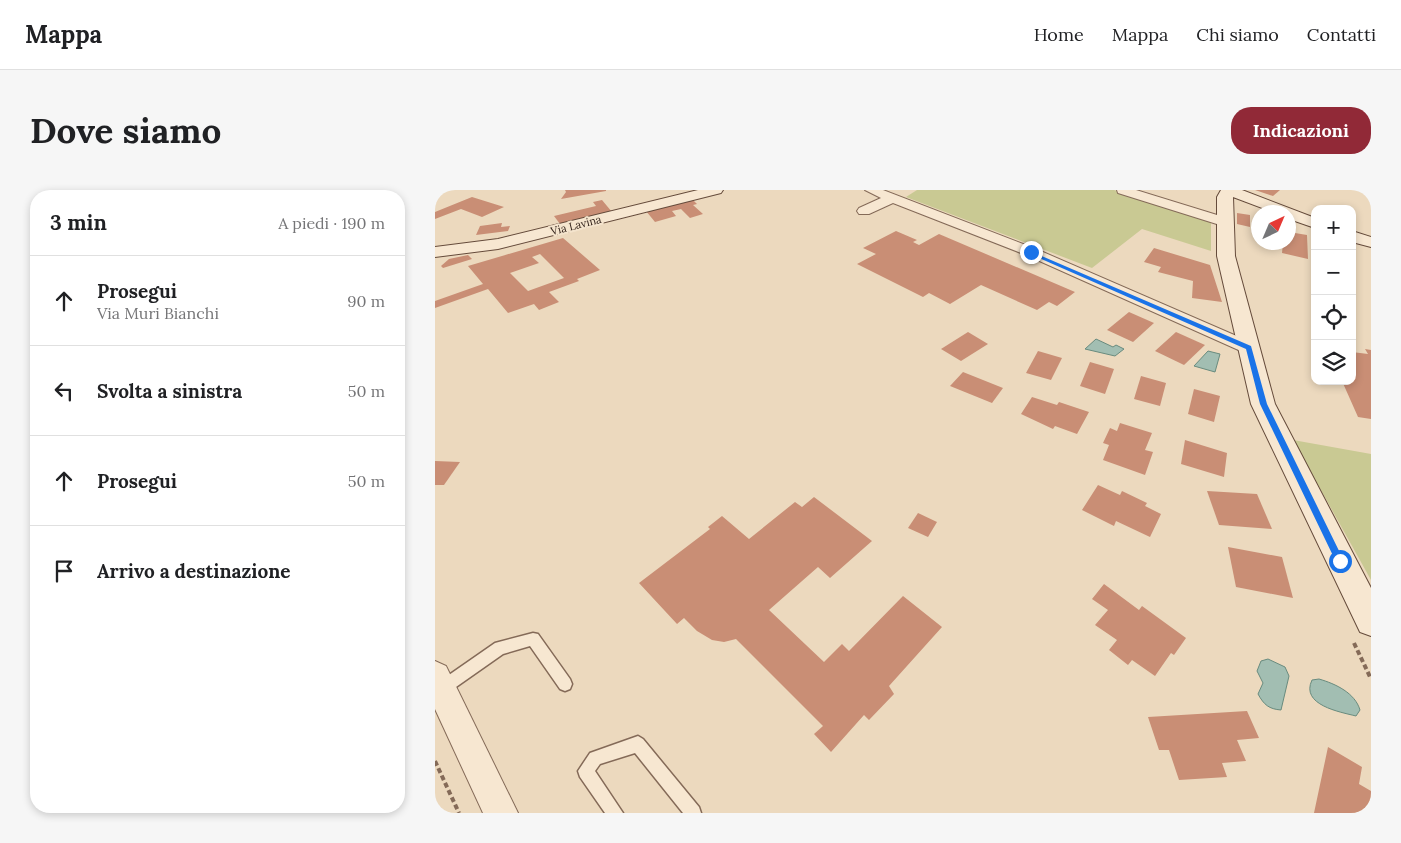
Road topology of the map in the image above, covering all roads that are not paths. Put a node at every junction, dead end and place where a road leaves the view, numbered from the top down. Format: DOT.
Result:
graph roads {
  1 [pos="716,190"];
  2 [pos="871,190"];
  3 [pos="1123,190"];
  4 [pos="1229,191"];
  5 [pos="893,198"];
  6 [pos="1266,205"];
  7 [pos="864,211"];
  8 [pos="1296,216"];
  9 [pos="1225,222"];
  10 [pos="1311,222"];
  11 [pos="1356,237"];
  12 [pos="1371,242"];
  13 [pos="435,252"];
  14 [pos="1247,341"];
  15 [pos="1371,621"];
  16 [pos="438,682"];
  17 [pos="565,684"];
  18 [pos="501,813"];
  19 [pos="615,813"];
  20 [pos="693,813"];
  1 -- 13 [label="main road, Via Lavina"];
  2 -- 5 [label="street"];
  3 -- 9 [label="street"];
  4 -- 6 [label="main road"];
  4 -- 9 [label="main road"];
  5 -- 7 [label="street"];
  5 -- 14 [label="street"];
  8 -- 10 [label="main road"];
  9 -- 14 [label="main road"];
  11 -- 12 [label="main road"];
  14 -- 15 [label="main road"];
  16 -- 17 [label="lane"];
  16 -- 18 [label="street"];
  19 -- 20 [label="lane"];
}
